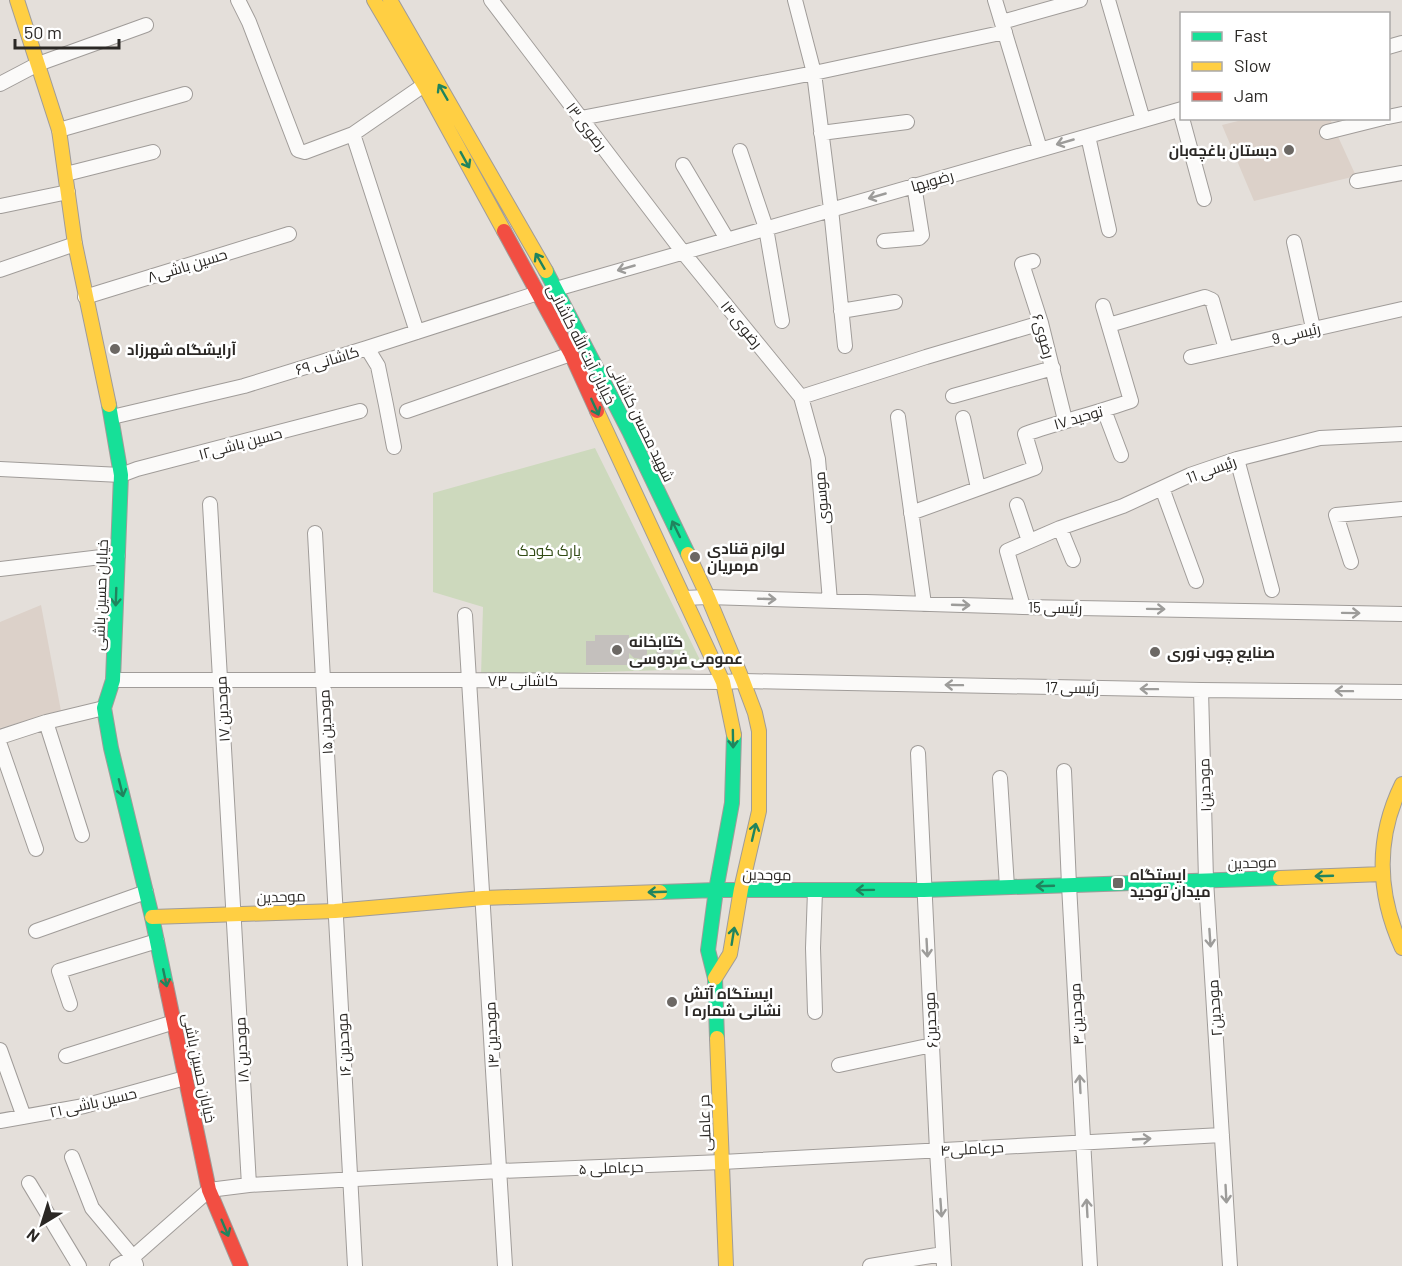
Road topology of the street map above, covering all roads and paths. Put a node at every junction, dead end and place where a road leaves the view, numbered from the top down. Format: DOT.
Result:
graph roads {
  1 [pos="17,0"];
  2 [pos="238,0"];
  3 [pos="374,0"];
  4 [pos="390,0"];
  5 [pos="491,0"];
  6 [pos="795,0"];
  7 [pos="995,0"];
  8 [pos="1080,0"];
  9 [pos="1108,0"];
  10 [pos="146,25"];
  11 [pos="1003,27"];
  12 [pos="38,64"];
  13 [pos="814,73"];
  14 [pos="0,84"];
  15 [pos="424,85"];
  16 [pos="185,94"];
  17 [pos="1180,113"];
  18 [pos="581,118"];
  19 [pos="1143,120"];
  20 [pos="1183,120"];
  21 [pos="1375,120"];
  22 [pos="907,122"];
  23 [pos="59,130"];
  24 [pos="1327,132"];
  25 [pos="821,133"];
  26 [pos="353,134"];
  27 [pos="1088,136"];
  28 [pos="1040,149"];
  29 [pos="740,151"];
  30 [pos="153,152"];
  31 [pos="683,165"];
  32 [pos="1402,173"];
  33 [pos="66,174"];
  34 [pos="1357,181"];
  35 [pos="914,185"];
  36 [pos="68,192"];
  37 [pos="1204,199"];
  38 [pos="1,206"];
  39 [pos="831,209"];
  40 [pos="766,228"];
  41 [pos="1109,230"];
  42 [pos="289,234"];
  43 [pos="727,239"];
  44 [pos="884,241"];
  45 [pos="1294,242"];
  46 [pos="75,244"];
  47 [pos="682,251"];
  48 [pos="1033,261"];
  49 [pos="0,270"];
  50 [pos="556,289"];
  51 [pos="538,293"];
  52 [pos="85,297"];
  53 [pos="895,302"];
  54 [pos="1103,306"];
  55 [pos="1402,309"];
  56 [pos="841,311"];
  57 [pos="782,321"];
  58 [pos="1041,323"];
  59 [pos="1109,325"];
  60 [pos="1313,328"];
  61 [pos="417,332"];
  62 [pos="845,346"];
  63 [pos="367,348"];
  64 [pos="1226,349"];
  65 [pos="571,354"];
  66 [pos="1191,357"];
  67 [pos="1053,368"];
  68 [pos="954,396"];
  69 [pos="801,397"];
  70 [pos="1104,410"];
  71 [pos="360,411"];
  72 [pos="407,411"];
  73 [pos="112,417"];
  74 [pos="898,417"];
  75 [pos="963,418"];
  76 [pos="1065,420"];
  77 [pos="1402,434"];
  78 [pos="394,447"];
  79 [pos="1121,455"];
  80 [pos="1237,459"];
  81 [pos="0,469"];
  82 [pos="121,475"];
  83 [pos="978,488"];
  84 [pos="1162,488"];
  85 [pos="210,504"];
  86 [pos="1017,505"];
  87 [pos="1402,509"];
  88 [pos="911,513"];
  89 [pos="1060,528"];
  90 [pos="315,533"];
  91 [pos="1029,541"];
  92 [pos="118,555"];
  93 [pos="1073,560"];
  94 [pos="1351,561"];
  95 [pos="0,569"];
  96 [pos="1196,581"];
  97 [pos="1272,590"];
  98 [pos="708,597"];
  99 [pos="684,598"];
  100 [pos="830,601"];
  101 [pos="924,604"];
  102 [pos="1023,607"];
  103 [pos="1402,614"];
  104 [pos="465,615"];
  105 [pos="113,680"];
  106 [pos="220,680"];
  107 [pos="323,680"];
  108 [pos="469,680"];
  109 [pos="743,681"];
  110 [pos="723,682"];
  111 [pos="1201,690"];
  112 [pos="1402,692"];
  113 [pos="104,708"];
  114 [pos="46,722"];
  115 [pos="0,737"];
  116 [pos="0,745"];
  117 [pos="918,753"];
  118 [pos="1064,771"];
  119 [pos="1000,778"];
  120 [pos="1402,784"];
  121 [pos="82,835"];
  122 [pos="36,849"];
  123 [pos="1382,874"];
  124 [pos="1206,880"];
  125 [pos="1069,885"];
  126 [pos="1007,887"];
  127 [pos="741,889"];
  128 [pos="716,890"];
  129 [pos="924,890"];
  130 [pos="815,891"];
  131 [pos="146,892"];
  132 [pos="483,898"];
  133 [pos="335,911"];
  134 [pos="234,914"];
  135 [pos="152,916"];
  136 [pos="36,931"];
  137 [pos="157,940"];
  138 [pos="1402,948"];
  139 [pos="715,978"];
  140 [pos="70,1004"];
  141 [pos="815,1012"];
  142 [pos="174,1022"];
  143 [pos="932,1045"];
  144 [pos="0,1050"];
  145 [pos="66,1056"];
  146 [pos="839,1065"];
  147 [pos="186,1078"];
  148 [pos="24,1117"];
  149 [pos="0,1121"];
  150 [pos="1222,1135"];
  151 [pos="1083,1142"];
  152 [pos="937,1150"];
  153 [pos="72,1157"];
  154 [pos="723,1162"];
  155 [pos="499,1171"];
  156 [pos="350,1179"];
  157 [pos="28,1183"];
  158 [pos="249,1185"];
  159 [pos="209,1190"];
  160 [pos="944,1260"];
  161 [pos="135,1262"];
  162 [pos="79,1266"];
  163 [pos="117,1266"];
  164 [pos="241,1266"];
  165 [pos="355,1266"];
  166 [pos="505,1266"];
  167 [pos="726,1266"];
  168 [pos="870,1266"];
  169 [pos="1090,1266"];
  170 [pos="1230,1266"];
  1 -- 12 [label="main road, خیابان حسین باشی"];
  2 -- 26 [label="street"];
  3 -- 15 [label="main road, خیابان آیت الله کاشانی"];
  50 -- 4 [label="main road, شهید محسن کاشانی, one-way"];
  5 -- 18 [label="street, رضوی ۱۳"];
  6 -- 13 [label="street"];
  7 -- 11 [label="street"];
  8 -- 11 [label="street"];
  9 -- 19 [label="street"];
  10 -- 12 [label="street"];
  11 -- 13 [label="street"];
  11 -- 28 [label="street"];
  12 -- 14 [label="street"];
  12 -- 23 [label="main road, خیابان حسین باشی"];
  13 -- 18 [label="street"];
  13 -- 25 [label="street"];
  15 -- 26 [label="street"];
  15 -- 51 [label="main road, خیابان آیت الله کاشانی, one-way"];
  16 -- 23 [label="street"];
  17 -- 19 [label="street, رضویها"];
  18 -- 47 [label="street, رضوی ۱۳"];
  19 -- 27 [label="street, رضویها"];
  20 -- 37 [label="street"];
  21 -- 24 [label="street"];
  22 -- 25 [label="street"];
  23 -- 33 [label="main road, خیابان حسین باشی"];
  25 -- 39 [label="street"];
  26 -- 61 [label="street"];
  27 -- 28 [label="street, رضویها, one-way"];
  27 -- 41 [label="street"];
  28 -- 35 [label="street, رضویها"];
  29 -- 40 [label="street"];
  30 -- 33 [label="street"];
  31 -- 43 [label="street"];
  32 -- 34 [label="street"];
  33 -- 36 [label="main road, خیابان حسین باشی"];
  35 -- 39 [label="street, رضویها, one-way"];
  35 -- 44 [label="street"];
  36 -- 38 [label="street"];
  36 -- 46 [label="main road, خیابان حسین باشی"];
  39 -- 40 [label="street, رضویها"];
  39 -- 56 [label="street"];
  40 -- 43 [label="street, رضویها"];
  40 -- 57 [label="street"];
  42 -- 52 [label="street, حسین باشی۸"];
  43 -- 47 [label="street, رضویها"];
  45 -- 60 [label="street"];
  46 -- 49 [label="street"];
  46 -- 52 [label="main road, خیابان حسین باشی"];
  47 -- 50 [label="street, رضویها, one-way"];
  47 -- 69 [label="street, رضوی ۱۴"];
  48 -- 58 [label="street, رضوی۶"];
  50 -- 51 [label="main road"];
  98 -- 50 [label="main road, شهید محسن کاشانی, one-way"];
  51 -- 61 [label="street, کاشانی ۶۹"];
  51 -- 65 [label="main road, خیابان آیت الله کاشانی"];
  52 -- 73 [label="main road, خیابان حسین باشی"];
  53 -- 56 [label="street"];
  54 -- 59 [label="street"];
  55 -- 60 [label="street, رئیسی 9"];
  56 -- 62 [label="street"];
  58 -- 67 [label="street, رضوی۶"];
  58 -- 69 [label="street"];
  59 -- 64 [label="street"];
  59 -- 70 [label="street, توحید ۱۷"];
  60 -- 64 [label="street, رئیسی 9"];
  61 -- 63 [label="street, کاشانی ۶۹"];
  63 -- 73 [label="street, کاشانی ۶۹"];
  63 -- 78 [label="street"];
  64 -- 66 [label="street, رئیسی 9"];
  65 -- 72 [label="street"];
  65 -- 99 [label="main road, خیابان آیت الله کاشانی, one-way"];
  67 -- 68 [label="street"];
  67 -- 76 [label="street, رضوی۶"];
  69 -- 100 [label="street, موسوی"];
  70 -- 76 [label="street, توحید ۱۷"];
  70 -- 79 [label="street"];
  71 -- 82 [label="street, حسین باشی۱۲"];
  73 -- 82 [label="main road, خیابان حسین باشی"];
  74 -- 88 [label="street"];
  75 -- 83 [label="street"];
  76 -- 83 [label="street, توحید ۱۷"];
  77 -- 80 [label="street, رئیسی 11"];
  80 -- 84 [label="street, رئیسی 11"];
  80 -- 97 [label="street"];
  81 -- 82 [label="street, حسین باشی۱۲"];
  82 -- 92 [label="main road, خیابان حسین باشی"];
  83 -- 88 [label="street"];
  84 -- 89 [label="street, رئیسی 11"];
  84 -- 96 [label="street"];
  85 -- 106 [label="street, موحدین ۱۷"];
  86 -- 91 [label="street"];
  87 -- 94 [label="street"];
  88 -- 101 [label="street"];
  89 -- 91 [label="street, رئیسی 11"];
  89 -- 93 [label="street"];
  90 -- 107 [label="street, موحدین ۱۵"];
  91 -- 102 [label="street, رئیسی 11"];
  92 -- 95 [label="street"];
  92 -- 105 [label="main road, خیابان حسین باشی, one-way"];
  98 -- 99 [label="street, رئیسی 15"];
  98 -- 100 [label="street, رئیسی 15, one-way"];
  98 -- 109 [label="main road, شهید محسن کاشانی"];
  99 -- 110 [label="main road, خیابان آیت الله کاشانی"];
  100 -- 101 [label="street, رئیسی 15"];
  101 -- 102 [label="street, رئیسی 15, one-way"];
  102 -- 103 [label="street, رئیسی 15, one-way"];
  104 -- 108 [label="street, موحدین ۱۴"];
  105 -- 106 [label="street, کاشانی ۷۳"];
  105 -- 113 [label="main road, خیابان حسین باشی"];
  106 -- 107 [label="street, کاشانی ۷۳"];
  106 -- 134 [label="street, موحدین ۱۷"];
  107 -- 108 [label="street, کاشانی ۷۳"];
  107 -- 133 [label="street, موحدین ۱۵"];
  108 -- 110 [label="street, کاشانی ۷۳"];
  108 -- 132 [label="street, موحدین ۱۴"];
  109 -- 110 [label="street, کاشانی ۷۳"];
  111 -- 109 [label="street, رئیسی 17, one-way"];
  127 -- 109 [label="main road, شهید محسن کاشانی, one-way"];
  110 -- 128 [label="main road, one-way"];
  112 -- 111 [label="street, رئیسی 17, one-way"];
  111 -- 124 [label="street, موحدین۱"];
  113 -- 114 [label="street"];
  113 -- 131 [label="main road, خیابان حسین باشی, one-way"];
  114 -- 115 [label="street"];
  114 -- 121 [label="street"];
  116 -- 122 [label="street"];
  117 -- 129 [label="street, موحدین۶"];
  118 -- 125 [label="street, موحدین ۴"];
  119 -- 126 [label="street"];
  120 -- 123 [label="main road"];
  123 -- 124 [label="main road, موحدین, one-way"];
  123 -- 138 [label="main road"];
  124 -- 125 [label="main road, موحدین"];
  124 -- 150 [label="street, موحدین۲, one-way"];
  125 -- 126 [label="main road, موحدین, one-way"];
  151 -- 125 [label="street, موحدین ۴, one-way"];
  126 -- 129 [label="main road, موحدین"];
  127 -- 128 [label="main road, موحدین"];
  127 -- 130 [label="main road, موحدین"];
  139 -- 127 [label="main road, one-way"];
  128 -- 132 [label="main road, موحدین, one-way"];
  128 -- 139 [label="main road, حر عاملی"];
  129 -- 130 [label="main road, موحدین, one-way"];
  129 -- 143 [label="street, موحدین۶, one-way"];
  130 -- 141 [label="street"];
  131 -- 135 [label="main road, خیابان حسین باشی"];
  131 -- 136 [label="street"];
  132 -- 133 [label="main road, موحدین"];
  132 -- 155 [label="street, موحدین ۱۴"];
  133 -- 134 [label="main road, موحدین"];
  133 -- 156 [label="street, موحدین ۱۶"];
  134 -- 135 [label="main road, موحدین"];
  134 -- 158 [label="street, موحدین ۱۸"];
  135 -- 137 [label="main road, خیابان حسین باشی"];
  137 -- 140 [label="street"];
  137 -- 142 [label="main road, خیابان حسین باشی, one-way"];
  139 -- 154 [label="main road, حر عاملی"];
  142 -- 145 [label="street"];
  142 -- 147 [label="main road, خیابان حسین باشی"];
  143 -- 146 [label="street"];
  143 -- 152 [label="street, موحدین۶"];
  144 -- 148 [label="street"];
  147 -- 148 [label="street, حسین باشی ۲۱"];
  147 -- 159 [label="main road, خیابان حسین باشی"];
  148 -- 149 [label="street, حسین باشی ۲۱"];
  151 -- 150 [label="street, حرعاملی۴, one-way"];
  150 -- 170 [label="street, موحدین۲, one-way"];
  151 -- 152 [label="street, حرعاملی۴"];
  169 -- 151 [label="street, موحدین ۴, one-way"];
  152 -- 154 [label="street, حرعاملی۴"];
  152 -- 160 [label="street, موحدین۶, one-way"];
  153 -- 161 [label="street"];
  154 -- 155 [label="street, حرعاملی ۵"];
  154 -- 167 [label="main road, حر عاملی"];
  155 -- 156 [label="street, حرعاملی ۵"];
  155 -- 166 [label="street, موحدین ۱۴"];
  156 -- 158 [label="street, حرعاملی ۵"];
  156 -- 165 [label="street, موحدین ۱۶"];
  157 -- 162 [label="street"];
  158 -- 159 [label="street, حرعاملی ۵"];
  159 -- 161 [label="street"];
  159 -- 164 [label="main road, خیابان حسین باشی, one-way"];
  160 -- 168 [label="street"];
  161 -- 163 [label="street"];
}
